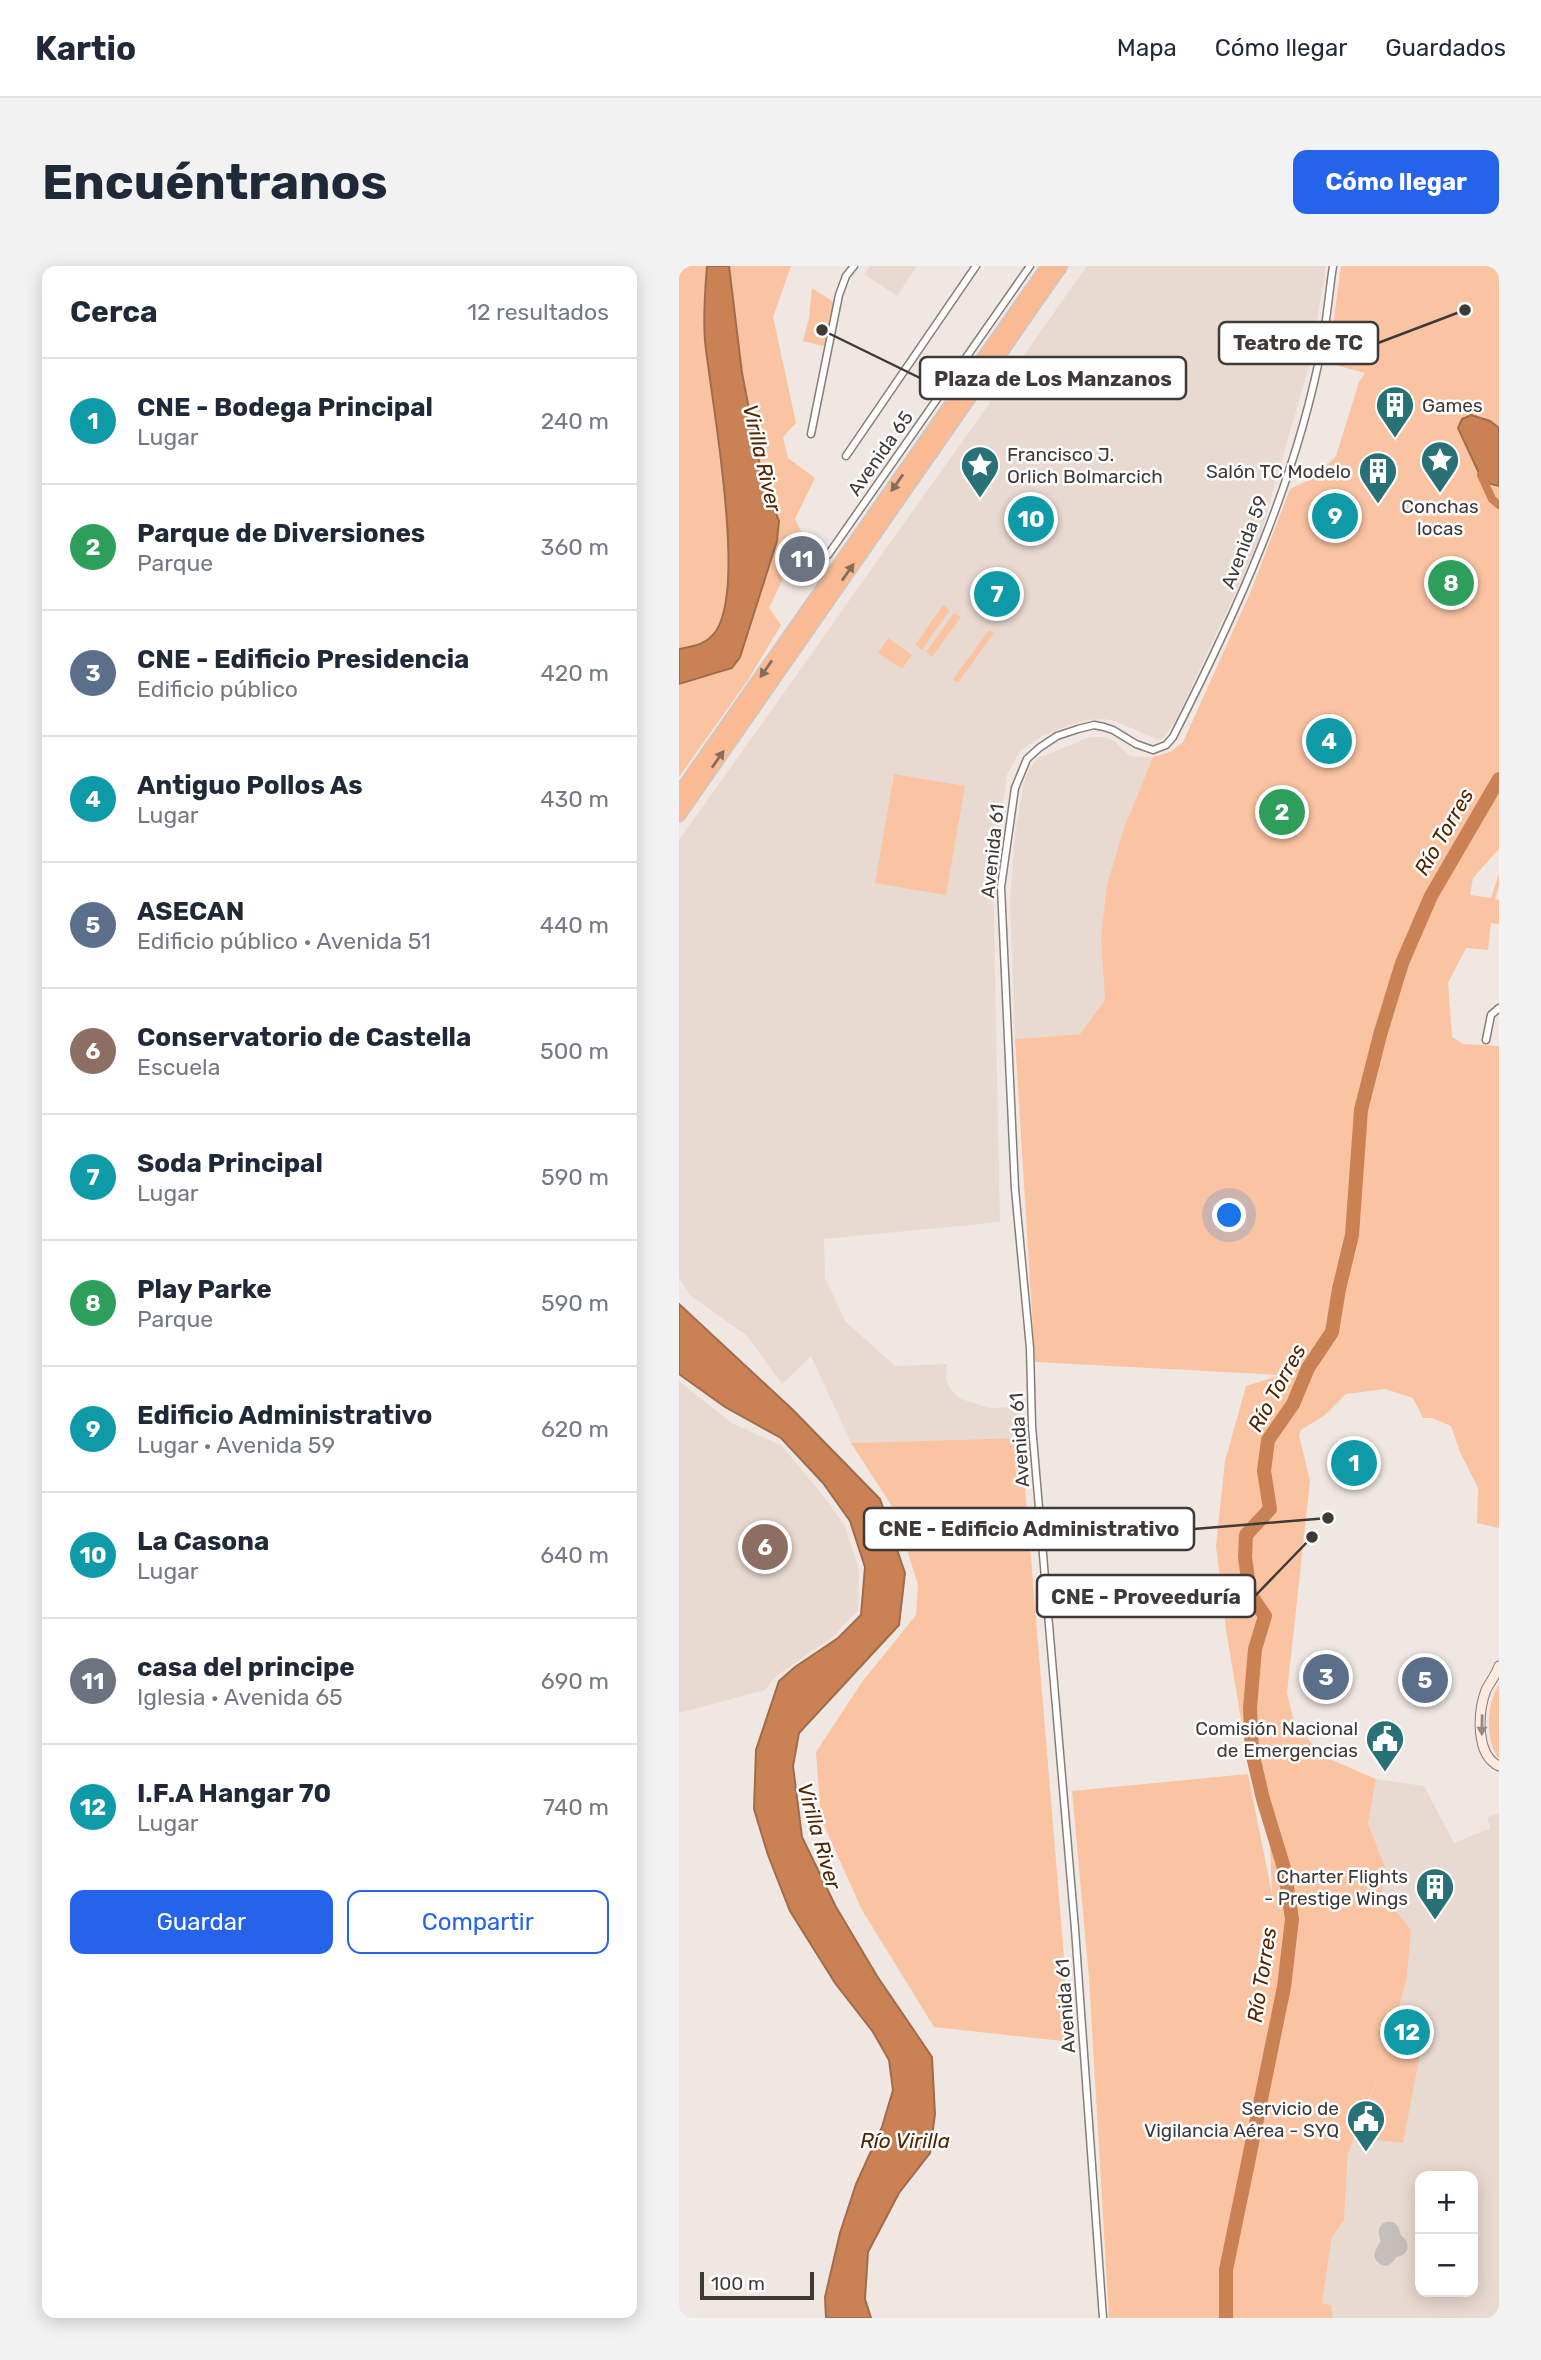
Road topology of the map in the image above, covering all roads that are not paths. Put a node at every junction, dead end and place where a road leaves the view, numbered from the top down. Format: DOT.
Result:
graph roads {
  1 [pos="854,266"];
  2 [pos="976,266"];
  3 [pos="1030,266"];
  4 [pos="1048,266"];
  5 [pos="1061,266"];
  6 [pos="1333,266"];
  7 [pos="811,433"];
  8 [pos="846,456"];
  9 [pos="828,555"];
  10 [pos="1021,771"];
  11 [pos="679,794"];
  12 [pos="679,815"];
  13 [pos="1499,1008"];
  14 [pos="1486,1040"];
  15 [pos="1499,1666"];
  16 [pos="1497,1679"];
  17 [pos="1498,1769"];
  18 [pos="1103,2318"];
  1 -- 7 [label="street"];
  2 -- 8 [label="street"];
  3 -- 9 [label="street, Avenida 65"];
  4 -- 11 [label="highway, one-way"];
  12 -- 5 [label="highway, one-way"];
  6 -- 10 [label="street, Avenida 59"];
  10 -- 18 [label="street, Avenida 61"];
  13 -- 14 [label="street"];
  15 -- 16 [label="main road"];
  16 -- 17 [label="main road, one-way"];
}
